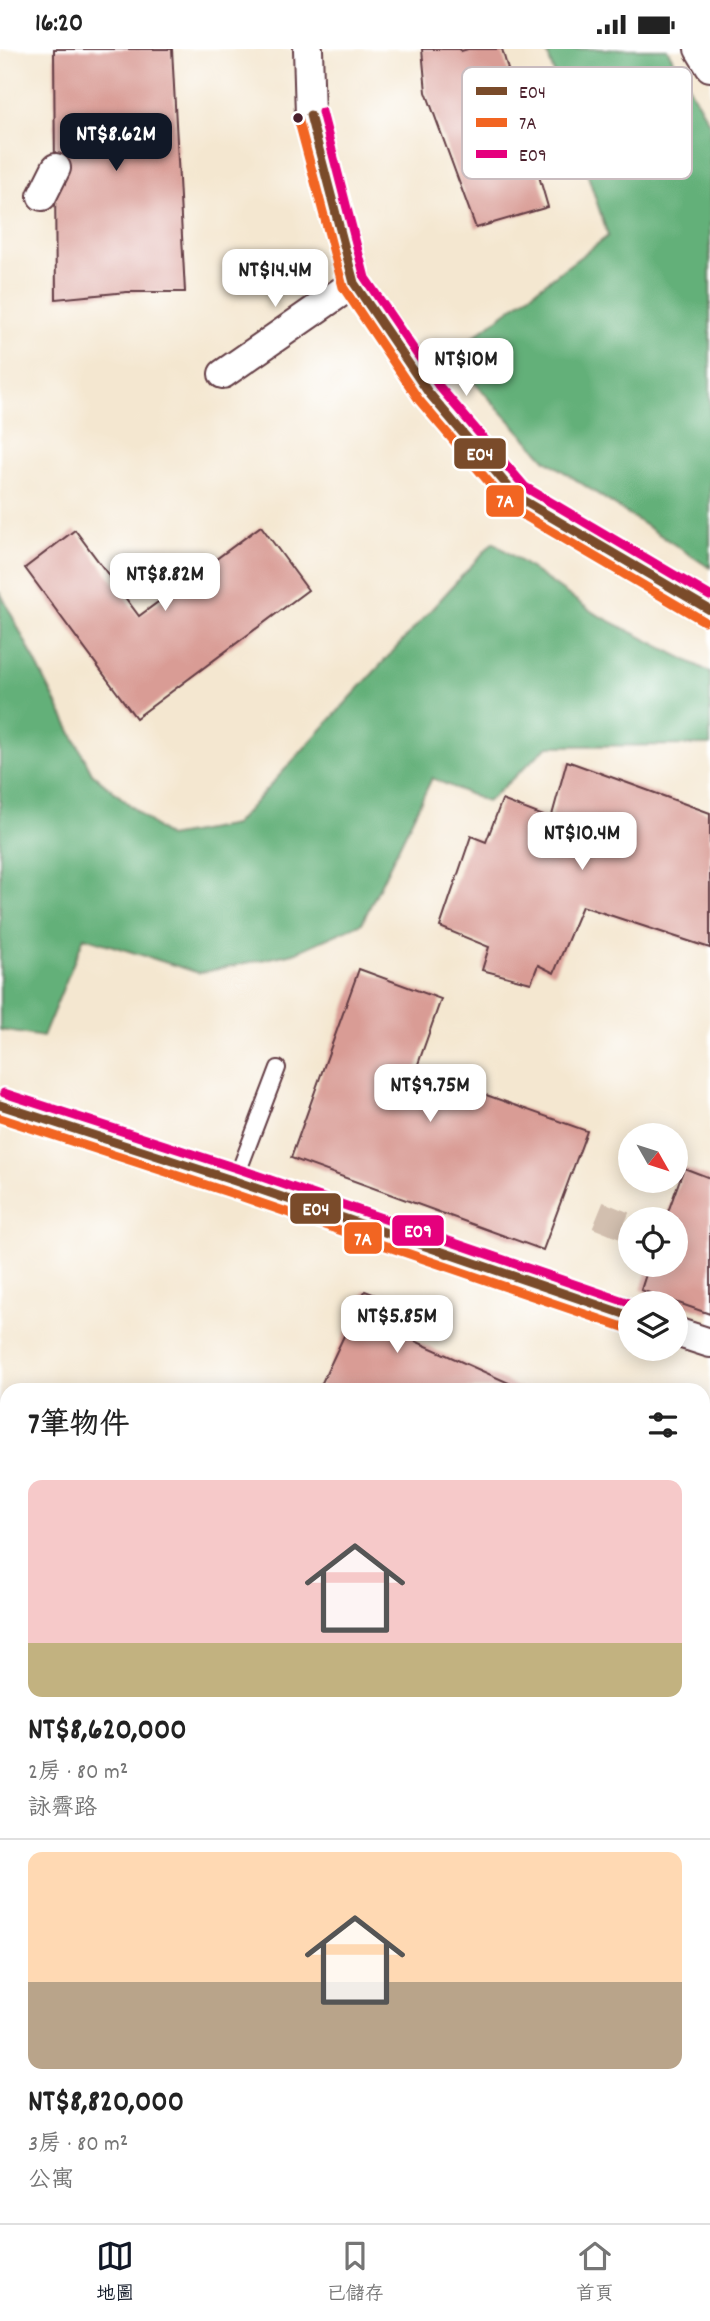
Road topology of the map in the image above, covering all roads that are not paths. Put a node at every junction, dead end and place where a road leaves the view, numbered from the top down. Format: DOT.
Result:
graph roads {
  1 [pos="308,49"];
  2 [pos="699,49"];
  3 [pos="710,67"];
  4 [pos="56,168"];
  5 [pos="42,196"];
  6 [pos="354,283"];
  7 [pos="223,374"];
  8 [pos="710,610"];
  9 [pos="278,1068"];
  10 [pos="0,1105"];
  11 [pos="234,1181"];
  12 [pos="618,1312"];
  13 [pos="688,1336"];
  14 [pos="710,1343"];
  1 -- 6 [label="street"];
  2 -- 3 [label="street"];
  4 -- 5 [label="street"];
  6 -- 7 [label="street"];
  6 -- 8 [label="street"];
  9 -- 11 [label="lane"];
  10 -- 11 [label="street"];
  11 -- 12 [label="street"];
  13 -- 14 [label="street"];
}
